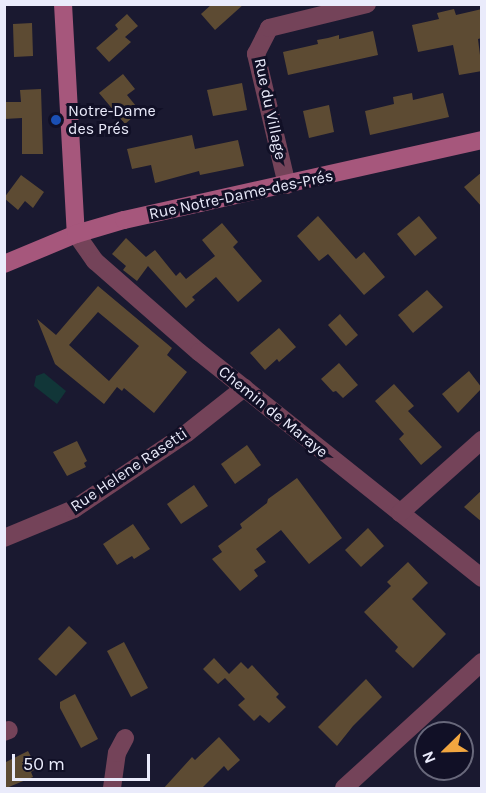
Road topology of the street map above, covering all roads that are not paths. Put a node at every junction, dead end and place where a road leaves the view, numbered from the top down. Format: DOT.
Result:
graph roads {
  1 [pos="63,4"];
  2 [pos="368,4"];
  3 [pos="482,140"];
  4 [pos="287,185"];
  5 [pos="76,234"];
  6 [pos="4,264"];
  7 [pos="244,388"];
  8 [pos="482,440"];
  9 [pos="400,513"];
  10 [pos="5,537"];
  11 [pos="482,578"];
  12 [pos="482,662"];
  13 [pos="125,738"];
  14 [pos="112,789"];
  15 [pos="344,789"];
  1 -- 5 [label="street"];
  2 -- 4 [label="street, Rue du Village"];
  3 -- 4 [label="street, Rue Notre-Dame-des-Prés"];
  4 -- 5 [label="street, Rue Notre-Dame-des-Prés"];
  5 -- 6 [label="street, Rue Notre-Dame-des-Prés"];
  5 -- 7 [label="street, Chemin de Maraye"];
  7 -- 9 [label="street, Chemin de Maraye"];
  7 -- 10 [label="street, Rue Helene Rasetti"];
  8 -- 9 [label="street"];
  9 -- 11 [label="street, Chemin de Maraye"];
  12 -- 15 [label="street"];
  13 -- 14 [label="street"];
}
